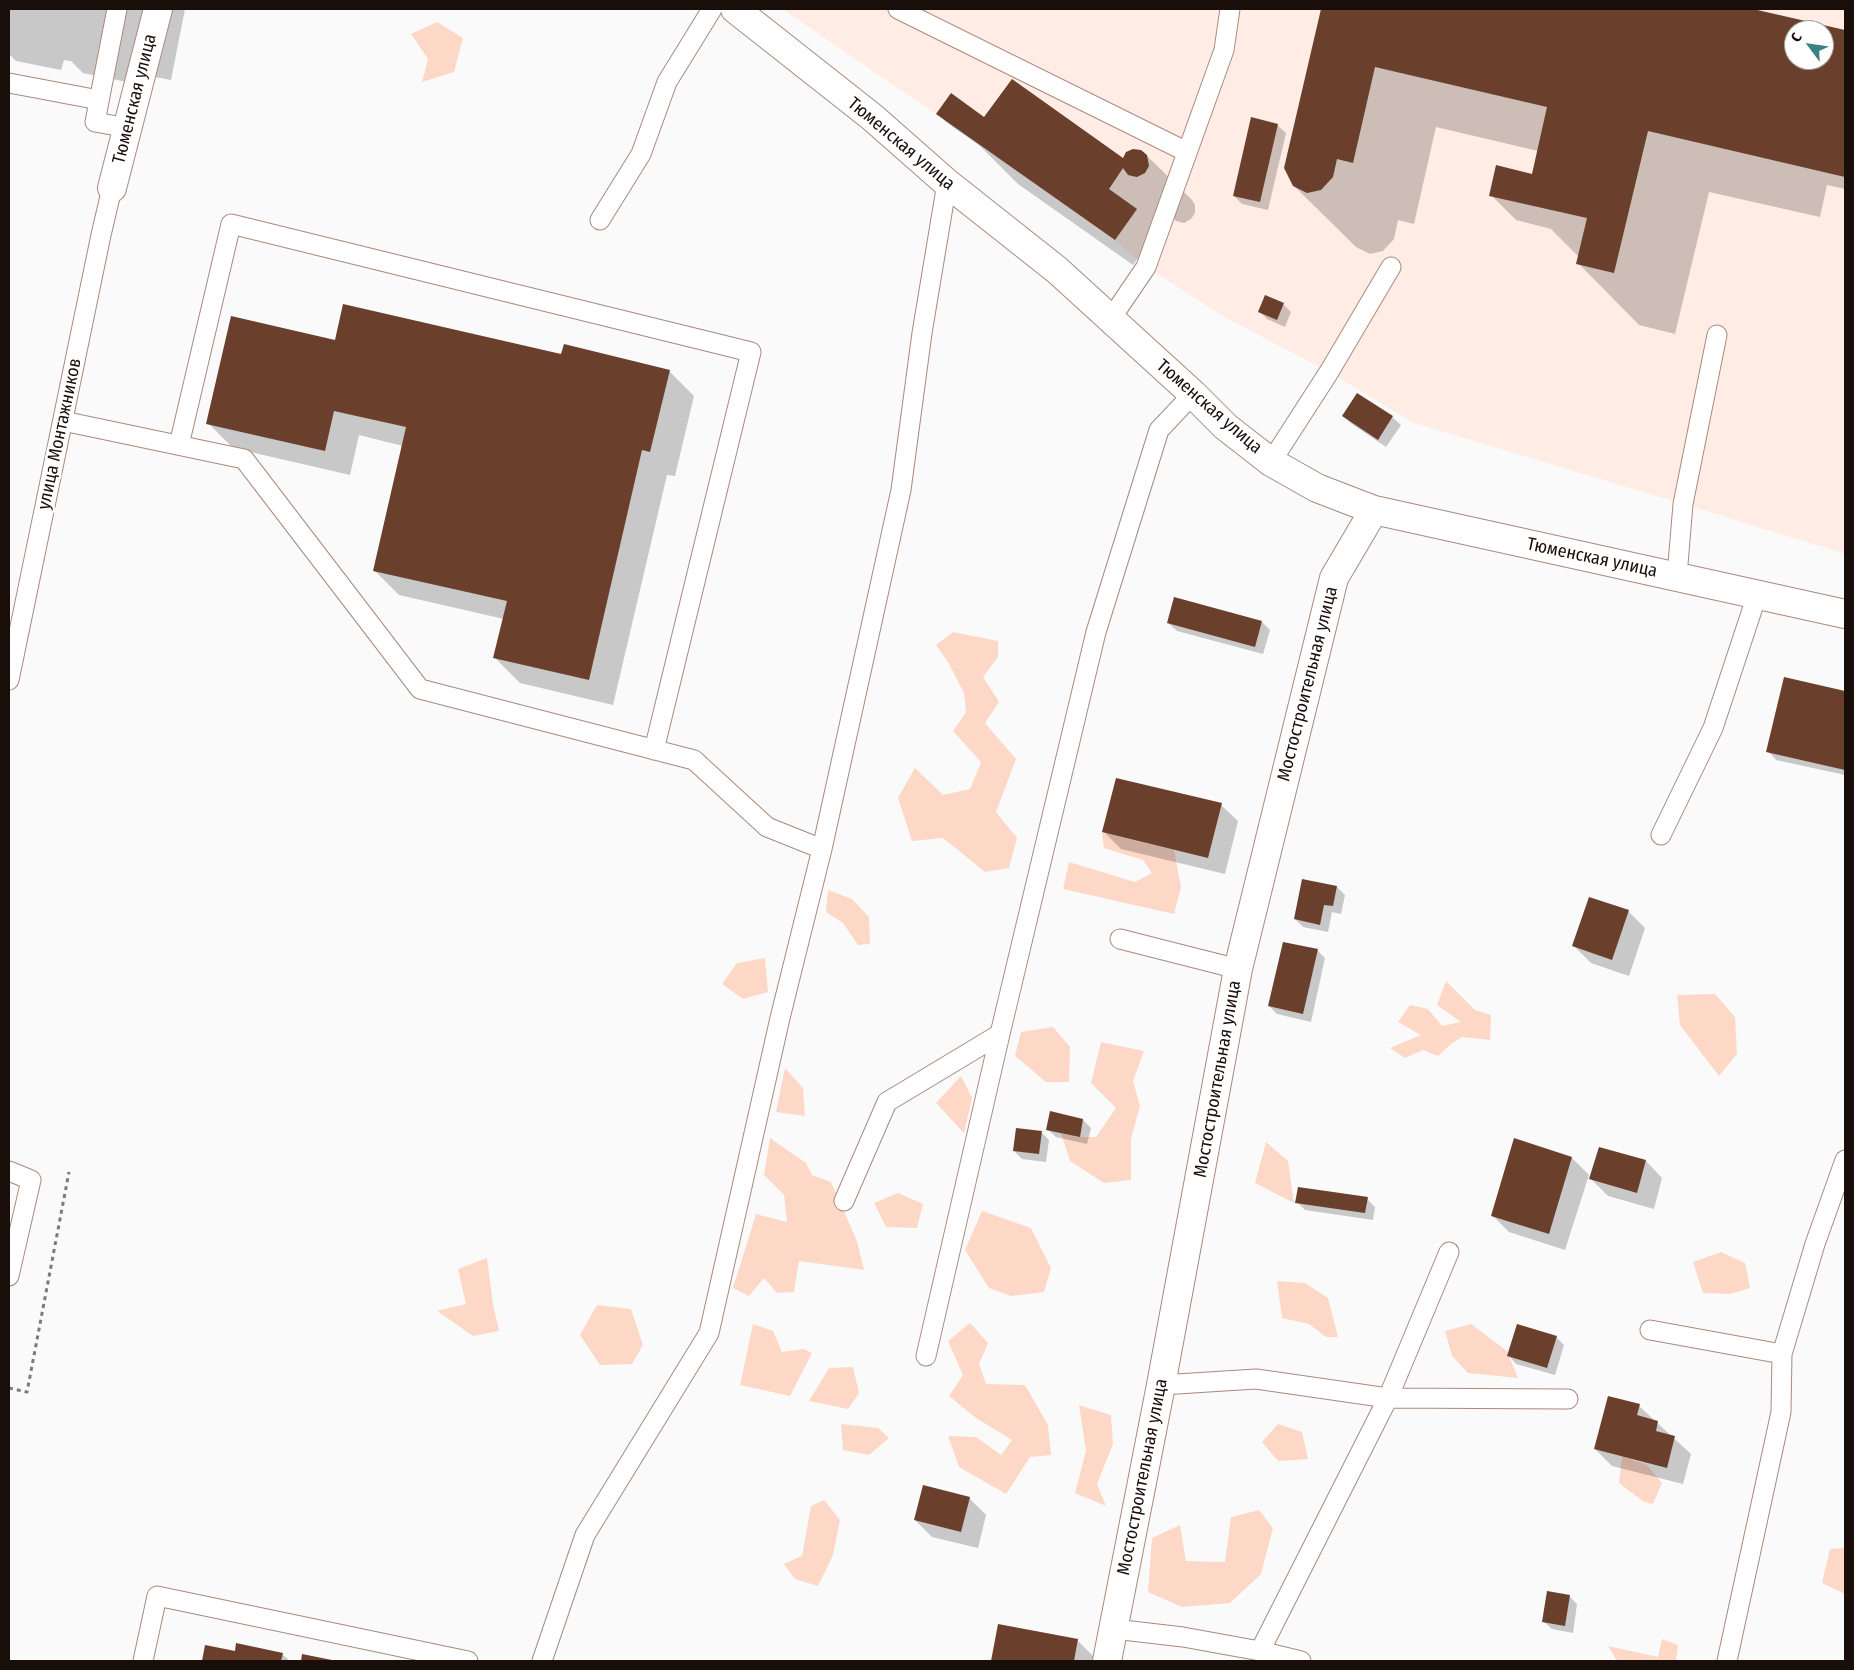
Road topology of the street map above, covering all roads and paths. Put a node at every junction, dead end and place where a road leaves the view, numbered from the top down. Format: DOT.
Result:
graph roads {
  1 [pos="117,9"];
  2 [pos="158,9"];
  3 [pos="712,9"];
  4 [pos="735,9"];
  5 [pos="898,9"];
  6 [pos="1230,9"];
  7 [pos="9,83"];
  8 [pos="99,100"];
  9 [pos="128,128"];
  10 [pos="1188,152"];
  11 [pos="946,182"];
  12 [pos="112,188"];
  13 [pos="600,220"];
  14 [pos="1392,267"];
  15 [pos="1110,320"];
  16 [pos="1717,335"];
  17 [pos="1193,394"];
  18 [pos="63,421"];
  19 [pos="179,445"];
  20 [pos="1271,462"];
  21 [pos="1374,510"];
  22 [pos="1677,576"];
  23 [pos="1757,595"];
  24 [pos="1845,614"];
  25 [pos="9,680"];
  26 [pos="654,750"];
  27 [pos="1661,834"];
  28 [pos="822,849"];
  29 [pos="1120,939"];
  30 [pos="1238,969"];
  31 [pos="1000,1034"];
  32 [pos="1845,1160"];
  33 [pos="9,1172"];
  34 [pos="69,1172"];
  35 [pos="844,1200"];
  36 [pos="1448,1252"];
  37 [pos="9,1276"];
  38 [pos="1650,1330"];
  39 [pos="1782,1354"];
  40 [pos="926,1356"];
  41 [pos="1161,1385"];
  42 [pos="9,1388"];
  43 [pos="1388,1398"];
  44 [pos="1568,1399"];
  45 [pos="1114,1629"];
  46 [pos="1260,1651"];
  47 [pos="143,1661"];
  48 [pos="468,1661"];
  49 [pos="542,1661"];
  50 [pos="1107,1661"];
  51 [pos="1301,1661"];
  52 [pos="1727,1661"];
  1 -- 8 [label="lane"];
  2 -- 9 [label="street, Тюменская улица"];
  3 -- 13 [label="lane"];
  4 -- 11 [label="street, Тюменская улица"];
  5 -- 10 [label="lane"];
  6 -- 10 [label="lane"];
  7 -- 8 [label="lane"];
  8 -- 9 [label="lane"];
  9 -- 12 [label="street, Тюменская улица"];
  10 -- 15 [label="lane"];
  11 -- 15 [label="street, Тюменская улица"];
  11 -- 28 [label="lane"];
  12 -- 18 [label="lane, улица Монтажников"];
  14 -- 20 [label="lane"];
  15 -- 17 [label="street, Тюменская улица"];
  16 -- 22 [label="lane"];
  17 -- 20 [label="street, Тюменская улица"];
  17 -- 31 [label="lane"];
  18 -- 19 [label="lane"];
  18 -- 25 [label="lane, улица Монтажников"];
  19 -- 26 [label="lane"];
  19 -- 26 [label="lane"];
  20 -- 21 [label="street, Тюменская улица"];
  21 -- 22 [label="street, Тюменская улица"];
  21 -- 30 [label="street, Мостостроительная улица"];
  22 -- 23 [label="street, Тюменская улица"];
  23 -- 24 [label="street, Тюменская улица"];
  23 -- 27 [label="lane"];
  26 -- 28 [label="lane"];
  28 -- 49 [label="lane"];
  29 -- 30 [label="lane"];
  30 -- 41 [label="street, Мостостроительная улица"];
  31 -- 35 [label="lane"];
  31 -- 40 [label="lane"];
  32 -- 39 [label="lane"];
  33 -- 37 [label="lane"];
  34 -- 42 [label="path"];
  36 -- 43 [label="lane"];
  38 -- 39 [label="lane"];
  39 -- 52 [label="lane"];
  41 -- 43 [label="lane"];
  41 -- 45 [label="street, Мостостроительная улица"];
  43 -- 44 [label="lane"];
  43 -- 46 [label="lane"];
  45 -- 46 [label="lane"];
  45 -- 50 [label="street, Мостостроительная улица"];
  46 -- 51 [label="lane"];
  47 -- 48 [label="lane"];
}
